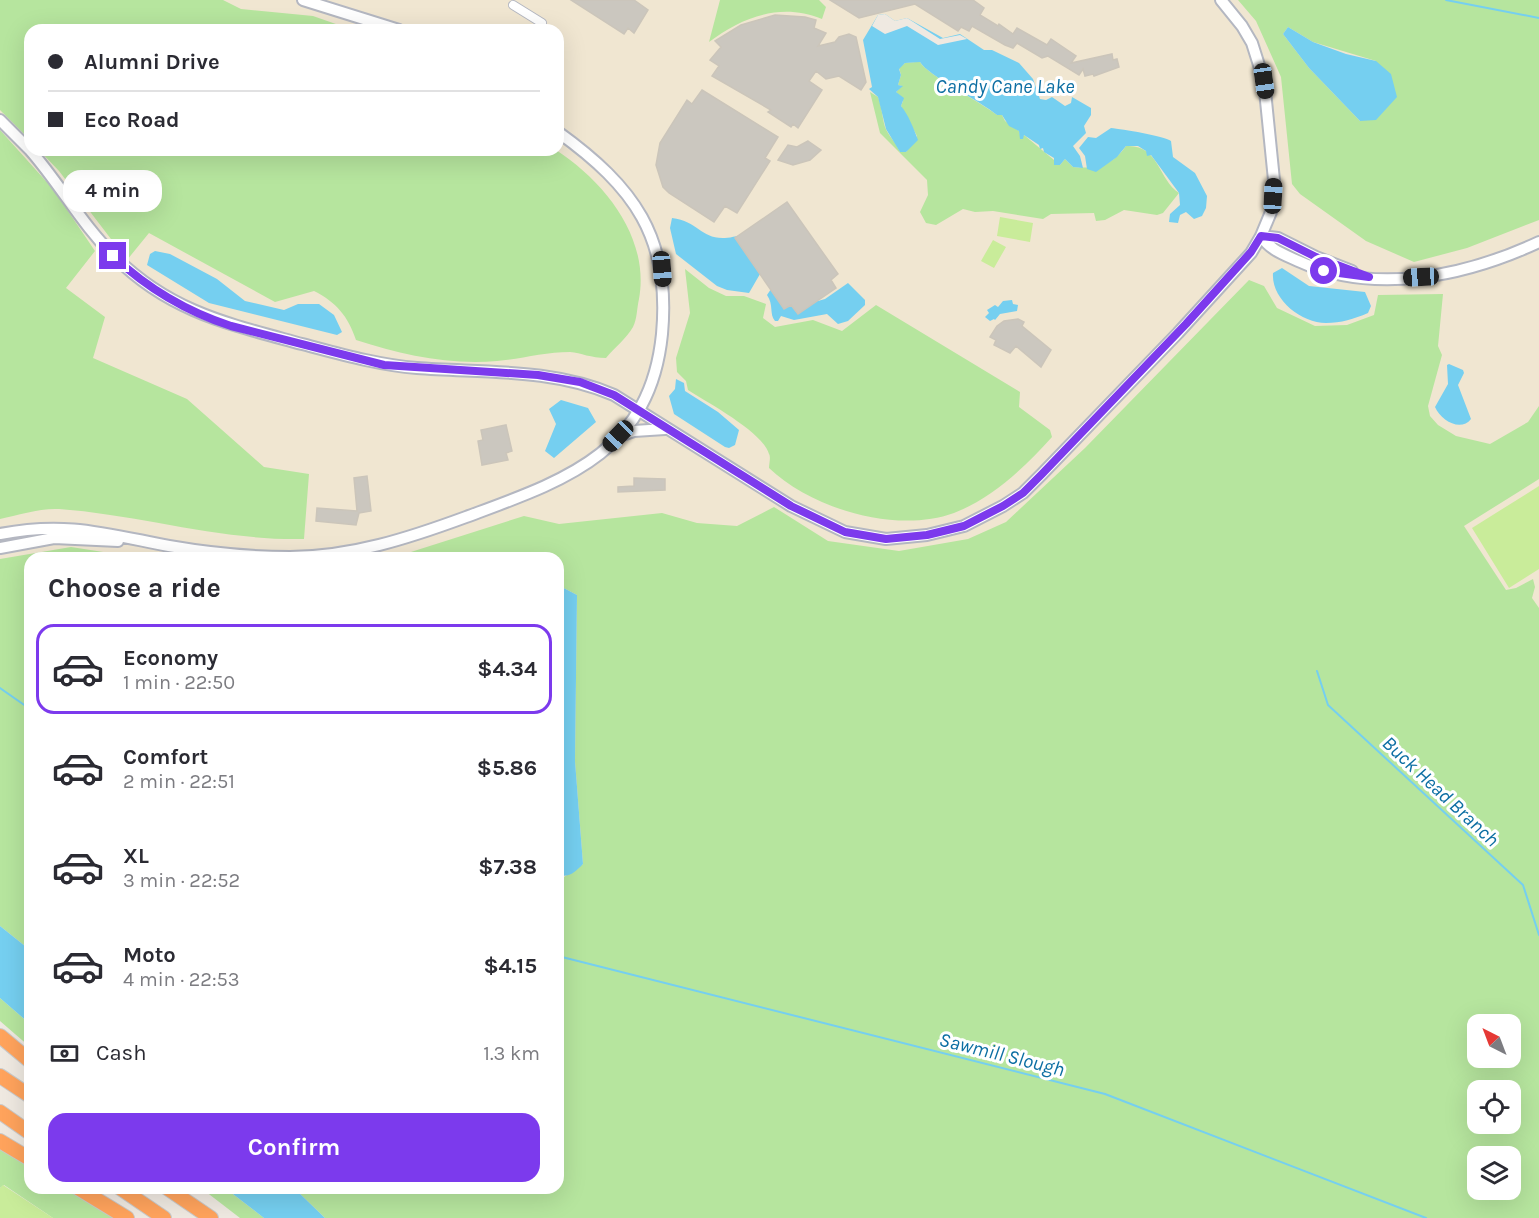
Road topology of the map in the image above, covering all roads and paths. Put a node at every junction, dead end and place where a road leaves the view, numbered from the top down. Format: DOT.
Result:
graph roads {
  1 [pos="303,0"];
  2 [pos="1221,0"];
  3 [pos="513,5"];
  4 [pos="542,23"];
  5 [pos="380,24"];
  6 [pos="0,120"];
  7 [pos="564,136"];
  8 [pos="24,144"];
  9 [pos="35,156"];
  10 [pos="1261,236"];
  11 [pos="1539,242"];
  12 [pos="637,410"];
  13 [pos="666,429"];
  14 [pos="618,436"];
  15 [pos="0,534"];
  16 [pos="168,545"];
  17 [pos="0,548"];
  18 [pos="219,552"];
  19 [pos="343,552"];
  20 [pos="0,1036"];
  21 [pos="24,1056"];
  22 [pos="0,1076"];
  23 [pos="24,1092"];
  24 [pos="0,1105"];
  25 [pos="0,1112"];
  26 [pos="24,1121"];
  27 [pos="24,1129"];
  28 [pos="0,1141"];
  29 [pos="24,1155"];
  30 [pos="88,1194"];
  31 [pos="116,1194"];
  32 [pos="129,1194"];
  33 [pos="176,1194"];
  34 [pos="189,1194"];
  35 [pos="208,1216"];
  36 [pos="127,1218"];
  37 [pos="150,1218"];
  38 [pos="164,1218"];
  1 -- 5 [label="street"];
  2 -- 10 [label="street"];
  3 -- 4 [label="street"];
  6 -- 8 [label="street"];
  7 -- 12 [label="street"];
  9 -- 12 [label="street"];
  10 -- 11 [label="street"];
  10 -- 13 [label="street"];
  12 -- 13 [label="street"];
  12 -- 14 [label="street"];
  13 -- 14 [label="street"];
  14 -- 19 [label="street"];
  15 -- 16 [label="street"];
  16 -- 17 [label="street"];
  16 -- 18 [label="street"];
  20 -- 21 [label="highway"];
  22 -- 23 [label="highway"];
  24 -- 26 [label="highway"];
  25 -- 27 [label="highway"];
  28 -- 29 [label="highway"];
  30 -- 36 [label="highway"];
  31 -- 37 [label="highway"];
  32 -- 38 [label="highway"];
  33 -- 35 [label="highway"];
  34 -- 35 [label="highway"];
}
